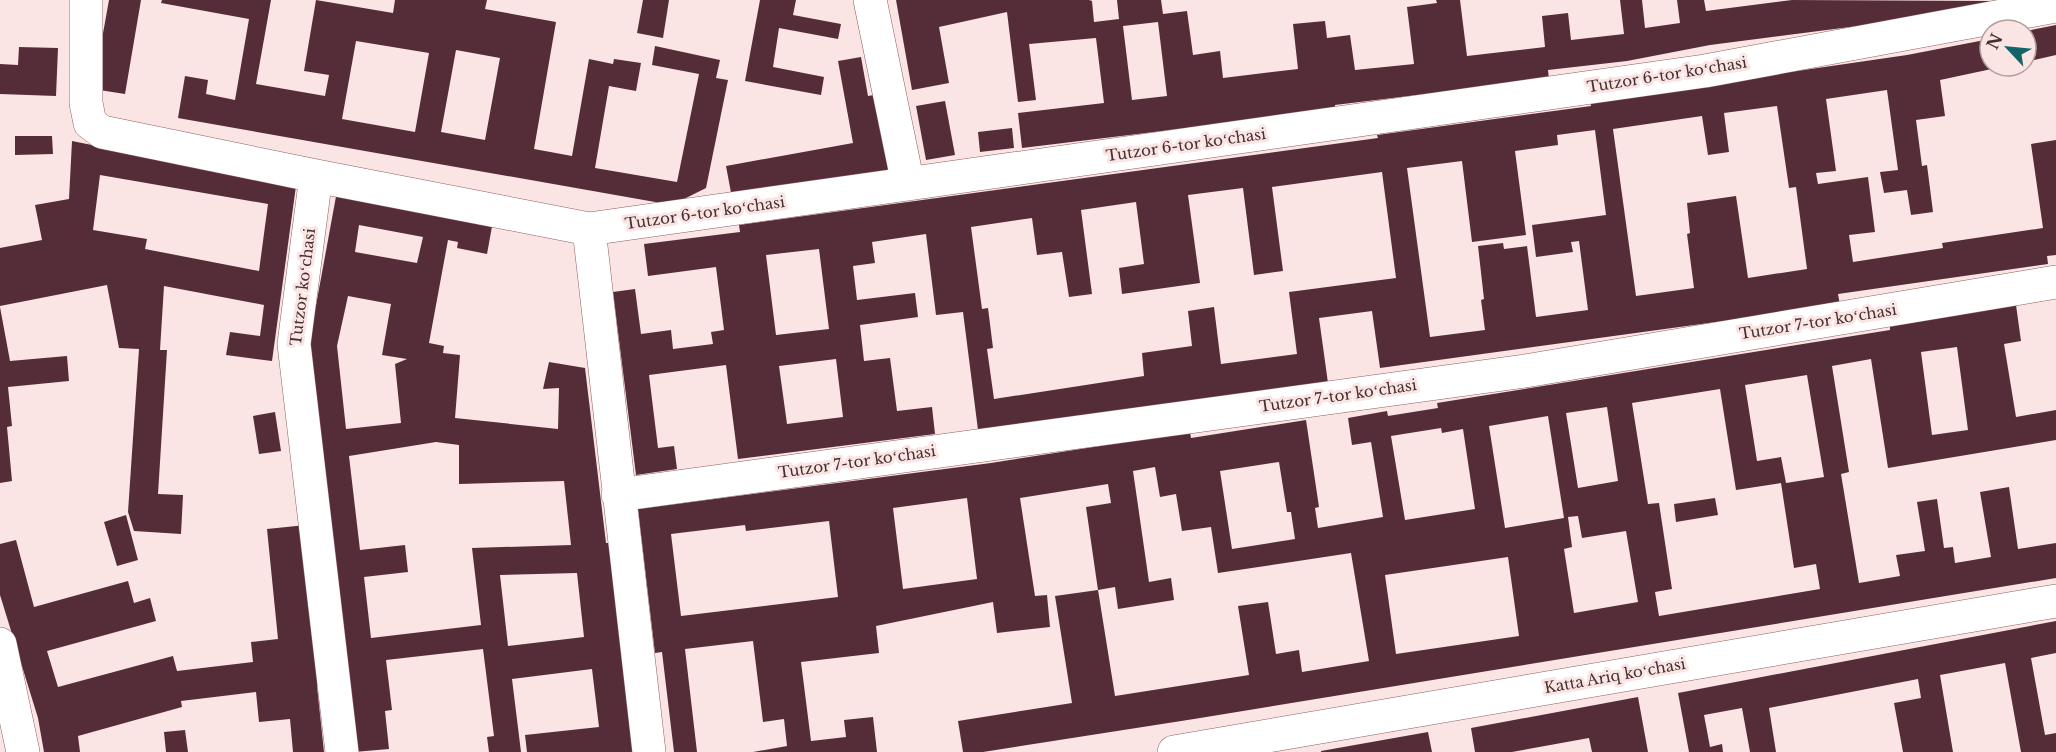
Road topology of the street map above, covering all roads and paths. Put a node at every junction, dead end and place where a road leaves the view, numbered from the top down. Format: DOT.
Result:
graph roads {
  1 [pos="86,0"];
  2 [pos="870,0"];
  3 [pos="2056,6"];
  4 [pos="316,176"];
  5 [pos="908,184"];
  6 [pos="589,229"];
  7 [pos="2056,282"];
  8 [pos="618,495"];
  9 [pos="2056,601"];
  10 [pos="0,644"];
  11 [pos="23,752"];
  12 [pos="342,752"];
  13 [pos="649,752"];
  14 [pos="1174,752"];
  1 -- 4 [label="street"];
  2 -- 5 [label="street"];
  3 -- 5 [label="street, Tutzor 6-tor koʻchasi"];
  4 -- 6 [label="street, Tutzor 6-tor koʻchasi"];
  4 -- 12 [label="street, Tutzor koʻchasi"];
  5 -- 6 [label="street, Tutzor 6-tor koʻchasi"];
  6 -- 8 [label="street"];
  7 -- 8 [label="street, Tutzor 7-tor koʻchasi"];
  8 -- 13 [label="street"];
  9 -- 14 [label="street, Katta Ariq koʻchasi"];
  10 -- 11 [label="street"];
}
